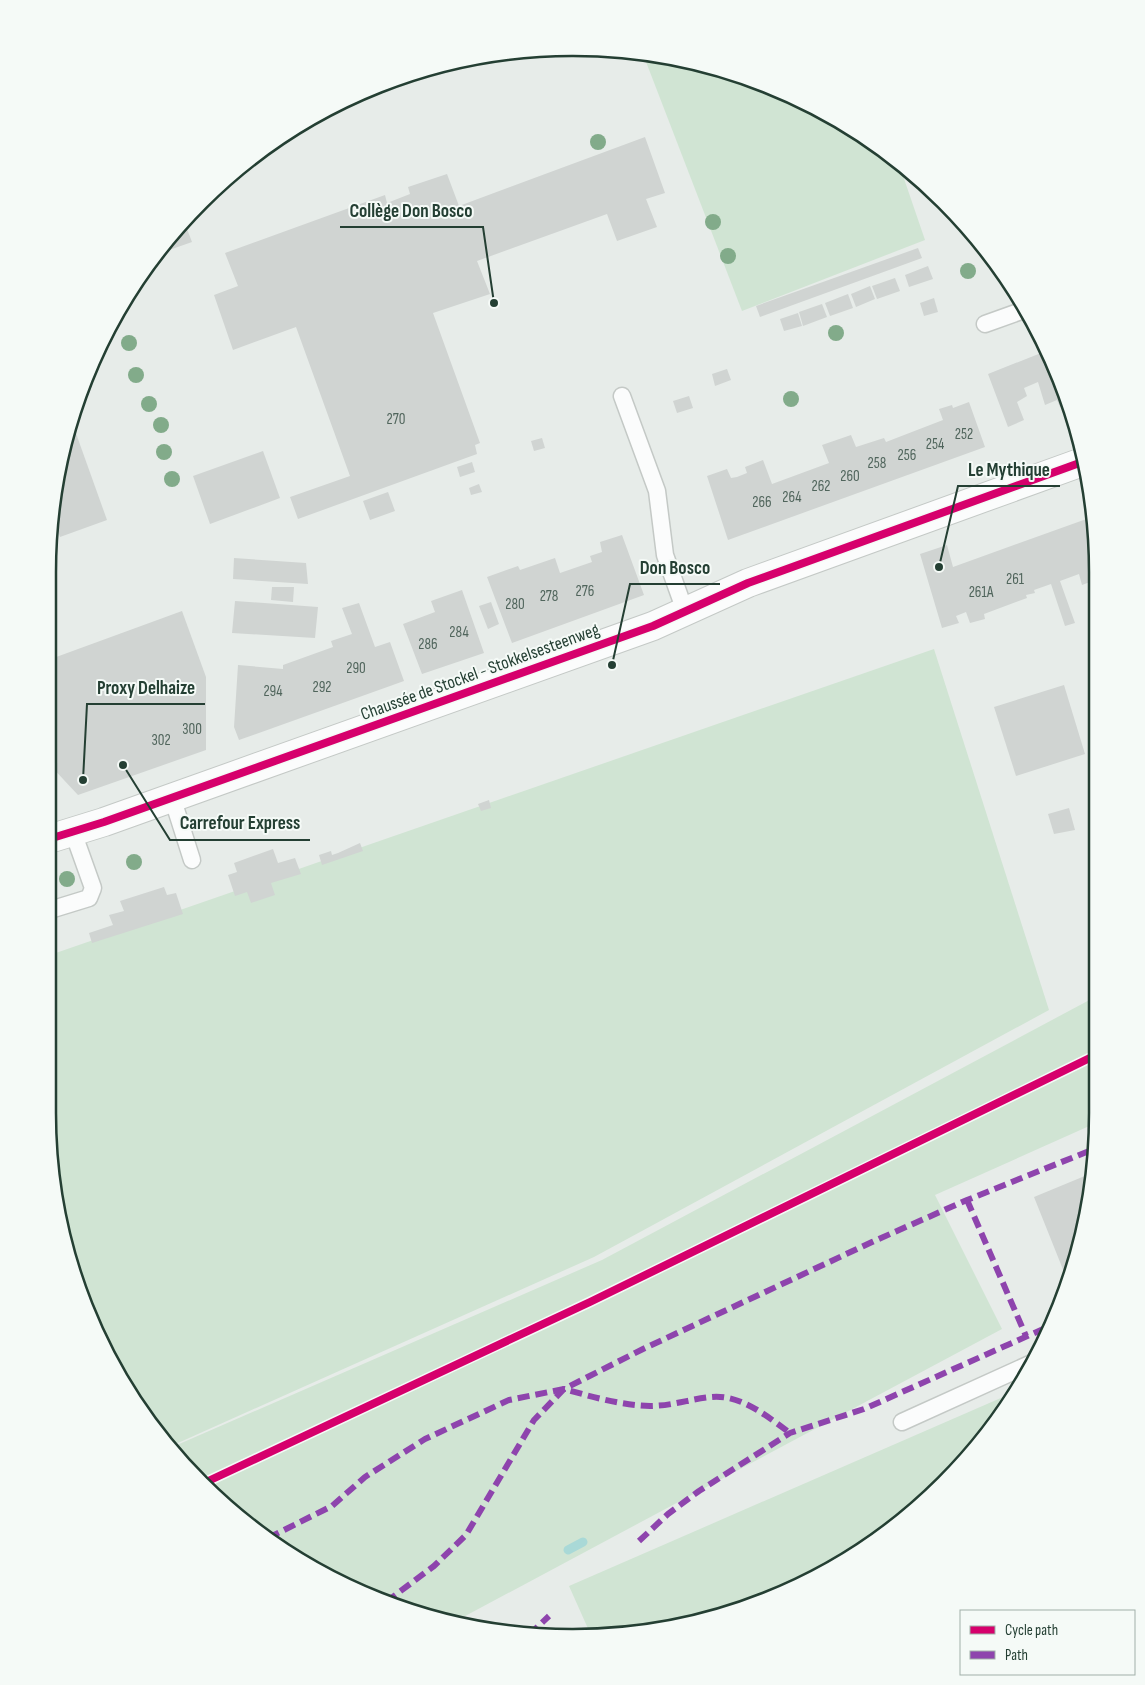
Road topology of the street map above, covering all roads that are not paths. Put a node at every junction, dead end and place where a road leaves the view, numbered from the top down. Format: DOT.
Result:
graph roads {
  1 [pos="1019,312"];
  2 [pos="985,324"];
  3 [pos="622,396"];
  4 [pos="1077,464"];
  5 [pos="685,611"];
  6 [pos="172,797"];
  7 [pos="61,835"];
  8 [pos="192,860"];
  9 [pos="56,908"];
  10 [pos="1022,1368"];
  11 [pos="902,1422"];
  1 -- 2 [label="lane"];
  3 -- 5 [label="lane"];
  4 -- 5 [label="street, Chaussée de Stockel - Stokkelsesteenweg"];
  5 -- 6 [label="street, Chaussée de Stockel - Stokkelsesteenweg"];
  6 -- 7 [label="street, Chaussée de Stockel - Stokkelsesteenweg"];
  6 -- 8 [label="lane"];
  7 -- 9 [label="lane"];
  10 -- 11 [label="lane"];
}
